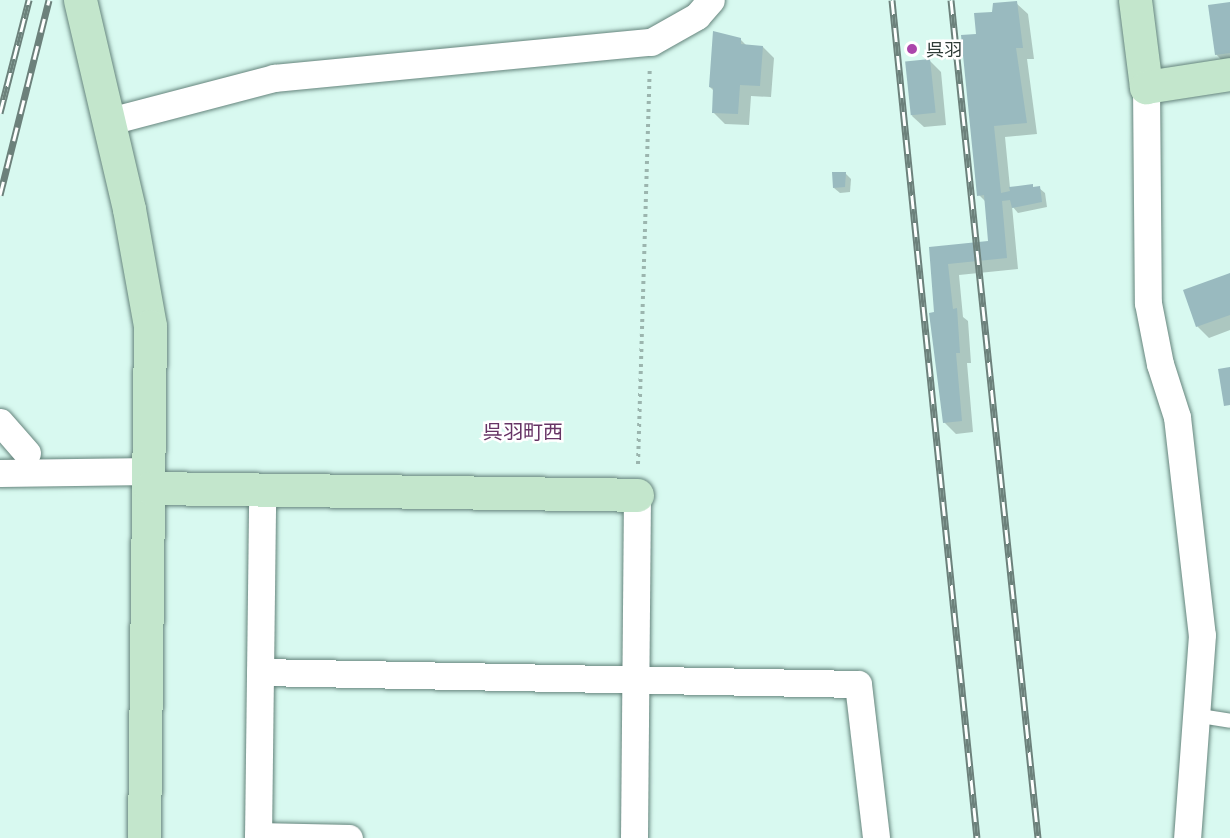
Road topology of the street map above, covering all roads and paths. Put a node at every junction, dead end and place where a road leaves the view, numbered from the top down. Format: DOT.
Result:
graph roads {
  1 [pos="80,0"];
  2 [pos="711,0"];
  3 [pos="1135,0"];
  4 [pos="651,42"];
  5 [pos="1230,74"];
  6 [pos="1146,87"];
  7 [pos="110,121"];
  8 [pos="0,422"];
  9 [pos="27,453"];
  10 [pos="0,473"];
  11 [pos="150,480"];
  12 [pos="262,490"];
  13 [pos="637,495"];
  14 [pos="260,672"];
  15 [pos="635,679"];
  16 [pos="1194,715"];
  17 [pos="1230,720"];
  18 [pos="258,837"];
  19 [pos="144,838"];
  20 [pos="349,838"];
  21 [pos="634,838"];
  22 [pos="876,838"];
  23 [pos="1188,838"];
  1 -- 7 [label="street"];
  2 -- 4 [label="street"];
  3 -- 6 [label="street"];
  4 -- 7 [label="street"];
  4 -- 13 [label="path"];
  5 -- 6 [label="street"];
  6 -- 16 [label="street"];
  7 -- 11 [label="street"];
  8 -- 9 [label="street"];
  10 -- 11 [label="street"];
  11 -- 12 [label="street"];
  11 -- 19 [label="street"];
  12 -- 13 [label="street"];
  12 -- 14 [label="street"];
  13 -- 15 [label="street"];
  14 -- 15 [label="street"];
  14 -- 18 [label="street"];
  15 -- 21 [label="street"];
  15 -- 22 [label="street"];
  16 -- 17 [label="lane"];
  16 -- 23 [label="street"];
  18 -- 20 [label="street"];
}
